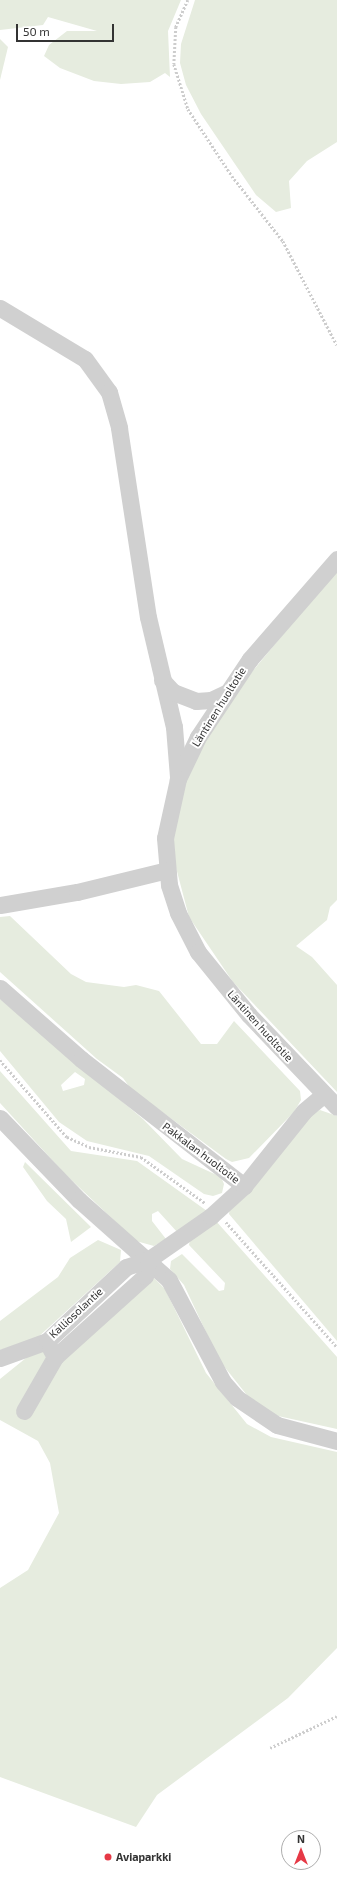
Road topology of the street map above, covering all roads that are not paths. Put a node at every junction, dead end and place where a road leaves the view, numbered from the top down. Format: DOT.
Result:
graph roads {
  1 [pos="0,308"];
  2 [pos="337,559"];
  3 [pos="162,680"];
  4 [pos="226,693"];
  5 [pos="178,779"];
  6 [pos="167,870"];
  7 [pos="0,905"];
  8 [pos="0,988"];
  9 [pos="324,1094"];
  10 [pos="337,1107"];
  11 [pos="0,1118"];
  12 [pos="244,1186"];
  13 [pos="148,1260"];
  14 [pos="46,1341"];
  15 [pos="55,1357"];
  16 [pos="0,1358"];
  17 [pos="24,1411"];
  18 [pos="337,1441"];
  1 -- 3 [label="lane"];
  2 -- 4 [label="lane, Läntinen huoltotie"];
  3 -- 4 [label="lane"];
  3 -- 5 [label="lane"];
  4 -- 5 [label="lane, Läntinen huoltotie"];
  5 -- 6 [label="lane, Läntinen huoltotie"];
  6 -- 7 [label="lane"];
  6 -- 9 [label="lane, Läntinen huoltotie"];
  8 -- 12 [label="lane, Pakkalan huoltotie"];
  9 -- 10 [label="lane, Läntinen huoltotie"];
  9 -- 12 [label="lane"];
  11 -- 13 [label="lane"];
  12 -- 13 [label="lane, Pakkalan huoltotie"];
  13 -- 14 [label="lane, Kalliosolantie"];
  13 -- 15 [label="lane"];
  13 -- 18 [label="lane"];
  14 -- 15 [label="lane"];
  14 -- 16 [label="lane, Kalliosolantie"];
  15 -- 17 [label="lane"];
}
